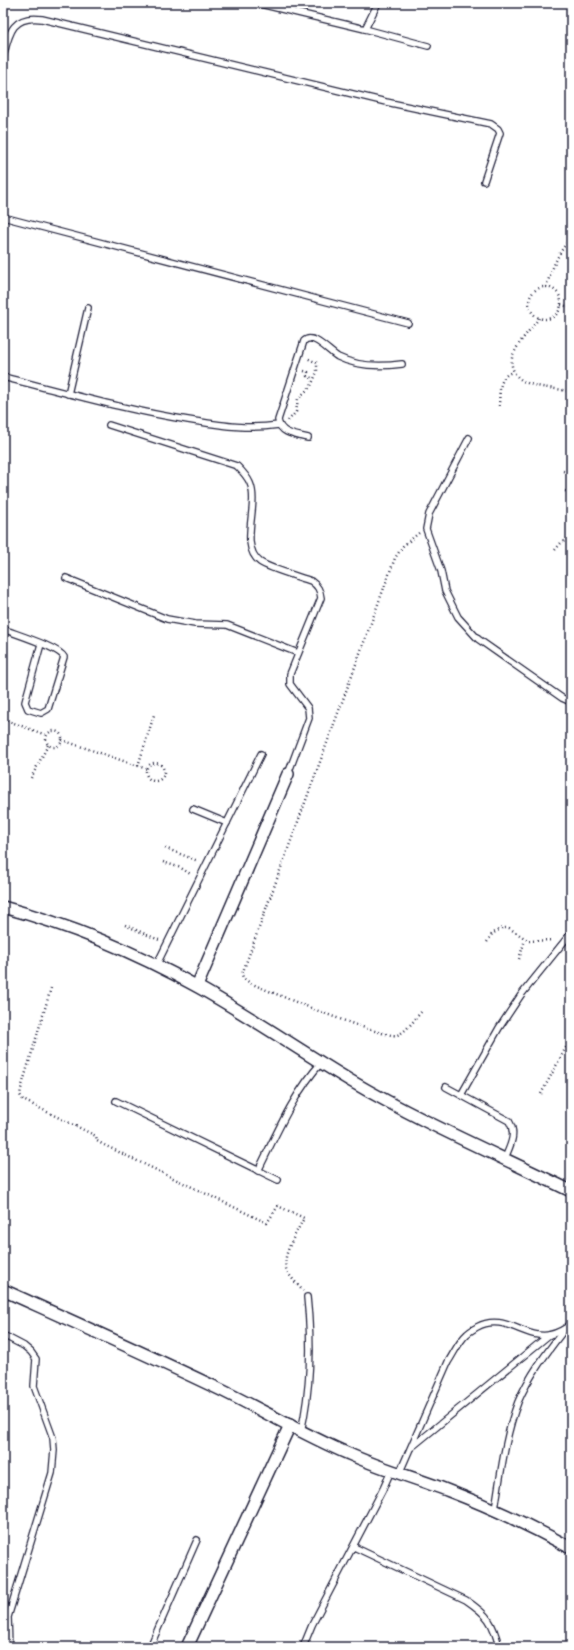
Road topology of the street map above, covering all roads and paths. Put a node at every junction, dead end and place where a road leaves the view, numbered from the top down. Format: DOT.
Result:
graph roads {
  1 [pos="256,3"];
  2 [pos="378,3"];
  3 [pos="364,29"];
  4 [pos="428,46"];
  5 [pos="3,58"];
  6 [pos="484,181"];
  7 [pos="3,217"];
  8 [pos="571,238"];
  9 [pos="546,287"];
  10 [pos="561,305"];
  11 [pos="571,307"];
  12 [pos="88,308"];
  13 [pos="539,318"];
  14 [pos="408,323"];
  15 [pos="302,349"];
  16 [pos="402,364"];
  17 [pos="513,372"];
  18 [pos="3,377"];
  19 [pos="571,392"];
  20 [pos="68,394"];
  21 [pos="499,406"];
  22 [pos="109,425"];
  23 [pos="279,425"];
  24 [pos="308,438"];
  25 [pos="469,438"];
  26 [pos="563,471"];
  27 [pos="571,473"];
  28 [pos="565,491"];
  29 [pos="571,492"];
  30 [pos="426,529"];
  31 [pos="571,538"];
  32 [pos="556,550"];
  33 [pos="66,578"];
  34 [pos="3,629"];
  35 [pos="41,644"];
  36 [pos="298,653"];
  37 [pos="571,702"];
  38 [pos="154,715"];
  39 [pos="3,719"];
  40 [pos="46,735"];
  41 [pos="62,740"];
  42 [pos="48,745"];
  43 [pos="261,754"];
  44 [pos="138,766"];
  45 [pos="147,769"];
  46 [pos="288,774"];
  47 [pos="31,778"];
  48 [pos="193,809"];
  49 [pos="227,823"];
  50 [pos="165,848"];
  51 [pos="163,862"];
  52 [pos="206,864"];
  53 [pos="198,881"];
  54 [pos="3,907"];
  55 [pos="125,925"];
  56 [pos="571,933"];
  57 [pos="566,938"];
  58 [pos="525,940"];
  59 [pos="487,942"];
  60 [pos="167,944"];
  61 [pos="519,958"];
  62 [pos="156,966"];
  63 [pos="197,986"];
  64 [pos="51,988"];
  65 [pos="423,1010"];
  66 [pos="571,1038"];
  67 [pos="322,1062"];
  68 [pos="446,1087"];
  69 [pos="541,1094"];
  70 [pos="461,1095"];
  71 [pos="116,1101"];
  72 [pos="505,1158"];
  73 [pos="258,1171"];
  74 [pos="278,1180"];
  75 [pos="571,1190"];
  76 [pos="3,1290"];
  77 [pos="307,1297"];
  78 [pos="571,1324"];
  79 [pos="564,1329"];
  80 [pos="3,1335"];
  81 [pos="549,1335"];
  82 [pos="290,1425"];
  83 [pos="301,1432"];
  84 [pos="410,1448"];
  85 [pos="395,1473"];
  86 [pos="495,1509"];
  87 [pos="197,1540"];
  88 [pos="354,1547"];
  89 [pos="571,1548"];
  90 [pos="9,1647"];
  91 [pos="150,1647"];
  92 [pos="187,1647"];
  93 [pos="303,1647"];
  94 [pos="499,1647"];
  1 -- 3 [label="lane"];
  2 -- 3 [label="lane"];
  3 -- 4 [label="lane"];
  5 -- 6 [label="lane"];
  7 -- 14 [label="lane"];
  8 -- 9 [label="path"];
  9 -- 10 [label="path"];
  9 -- 13 [label="path"];
  10 -- 11 [label="path"];
  10 -- 13 [label="path"];
  12 -- 20 [label="lane"];
  13 -- 17 [label="path"];
  15 -- 16 [label="lane"];
  15 -- 23 [label="lane"];
  15 -- 23 [label="path"];
  17 -- 19 [label="path"];
  17 -- 21 [label="path"];
  18 -- 20 [label="lane"];
  20 -- 23 [label="lane"];
  22 -- 36 [label="lane"];
  23 -- 24 [label="lane"];
  25 -- 30 [label="lane"];
  26 -- 27 [label="path"];
  28 -- 29 [label="path"];
  30 -- 37 [label="lane"];
  30 -- 65 [label="path"];
  31 -- 32 [label="path"];
  33 -- 36 [label="lane"];
  34 -- 35 [label="lane"];
  35 -- 35 [label="lane"];
  36 -- 46 [label="lane"];
  38 -- 44 [label="path"];
  39 -- 40 [label="path"];
  40 -- 41 [label="path"];
  40 -- 42 [label="path"];
  41 -- 42 [label="path"];
  41 -- 44 [label="path"];
  42 -- 47 [label="path"];
  43 -- 49 [label="lane"];
  44 -- 45 [label="path"];
  45 -- 45 [label="path"];
  46 -- 63 [label="street"];
  48 -- 49 [label="lane"];
  49 -- 52 [label="lane"];
  50 -- 52 [label="path"];
  51 -- 53 [label="path"];
  52 -- 53 [label="lane"];
  53 -- 60 [label="lane"];
  54 -- 62 [label="street"];
  55 -- 60 [label="path"];
  56 -- 57 [label="lane"];
  57 -- 58 [label="path"];
  57 -- 70 [label="lane"];
  58 -- 59 [label="path"];
  58 -- 61 [label="path"];
  60 -- 62 [label="lane"];
  62 -- 63 [label="street"];
  63 -- 67 [label="street"];
  64 -- 77 [label="path"];
  66 -- 69 [label="path"];
  67 -- 72 [label="street"];
  67 -- 73 [label="lane"];
  68 -- 70 [label="lane"];
  70 -- 72 [label="lane"];
  71 -- 73 [label="lane"];
  72 -- 75 [label="street"];
  73 -- 74 [label="lane"];
  76 -- 82 [label="street"];
  77 -- 83 [label="lane"];
  78 -- 79 [label="lane"];
  79 -- 81 [label="lane"];
  79 -- 86 [label="lane"];
  80 -- 90 [label="lane"];
  81 -- 84 [label="lane"];
  81 -- 84 [label="lane"];
  82 -- 83 [label="street"];
  82 -- 92 [label="street"];
  83 -- 85 [label="street"];
  84 -- 85 [label="lane"];
  85 -- 86 [label="street"];
  85 -- 88 [label="lane"];
  86 -- 89 [label="street"];
  87 -- 91 [label="lane"];
  88 -- 93 [label="lane"];
  88 -- 94 [label="lane"];
}
